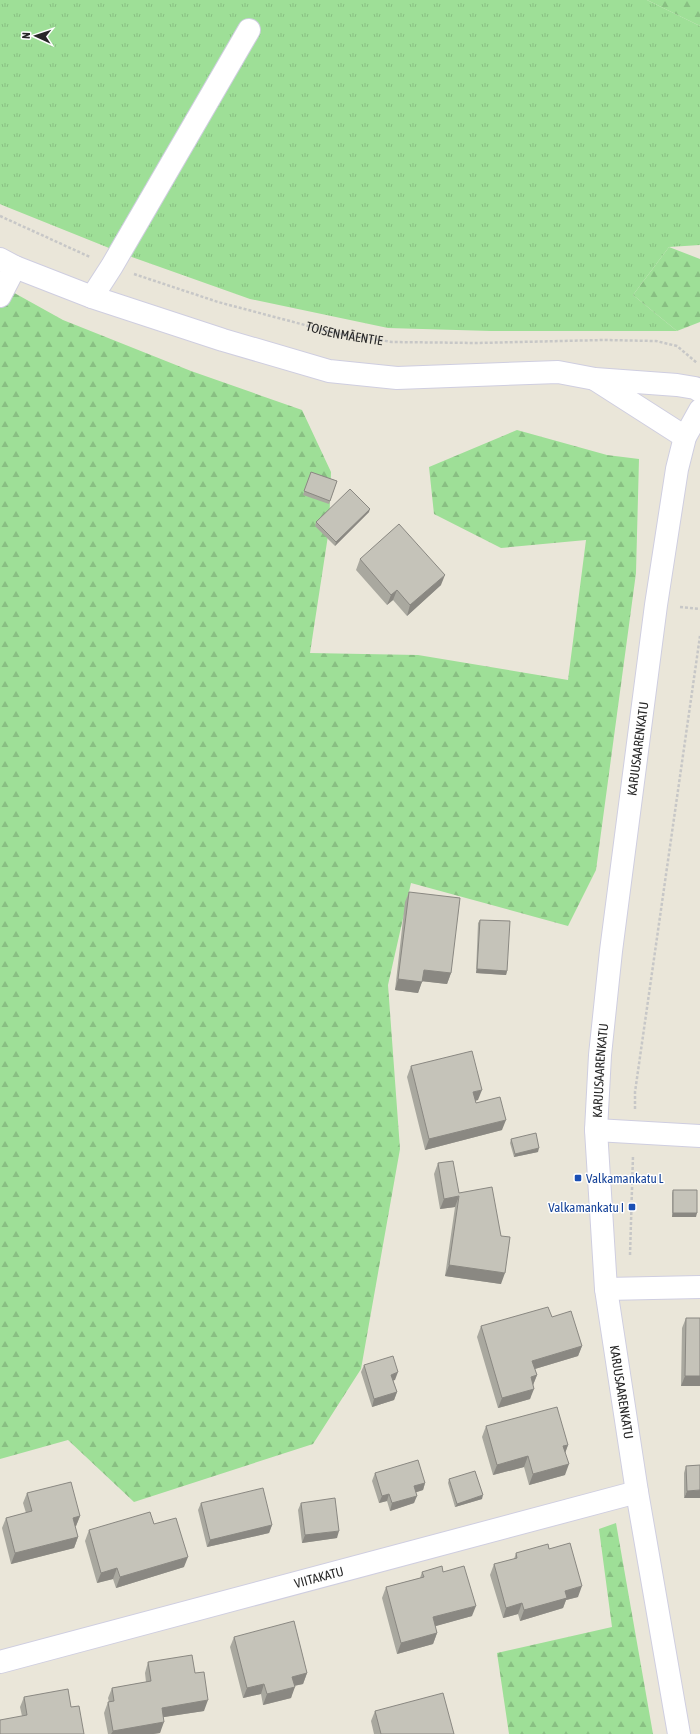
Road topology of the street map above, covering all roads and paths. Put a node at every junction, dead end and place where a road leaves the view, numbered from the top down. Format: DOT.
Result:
graph roads {
  1 [pos="249,30"];
  2 [pos="0,216"];
  3 [pos="7,263"];
  4 [pos="112,266"];
  5 [pos="0,296"];
  6 [pos="92,297"];
  7 [pos="700,366"];
  8 [pos="595,379"];
  9 [pos="700,391"];
  10 [pos="700,410"];
  11 [pos="685,437"];
  12 [pos="700,636"];
  13 [pos="596,1130"];
  14 [pos="634,1133"];
  15 [pos="700,1136"];
  16 [pos="628,1261"];
  17 [pos="700,1287"];
  18 [pos="606,1288"];
  19 [pos="638,1492"];
  20 [pos="0,1662"];
  21 [pos="679,1734"];
  1 -- 4 [label="street"];
  2 -- 4 [label="path, TOISENMÄENTIE"];
  3 -- 5 [label="street"];
  3 -- 6 [label="street"];
  4 -- 6 [label="street"];
  4 -- 7 [label="path, TOISENMÄENTIE"];
  6 -- 8 [label="street"];
  8 -- 9 [label="street"];
  8 -- 11 [label="street"];
  10 -- 11 [label="street, KARJUSAARENKATU"];
  11 -- 13 [label="street, KARJUSAARENKATU"];
  12 -- 14 [label="path"];
  13 -- 14 [label="street"];
  13 -- 18 [label="street, KARJUSAARENKATU"];
  14 -- 15 [label="street"];
  14 -- 16 [label="path"];
  17 -- 18 [label="street"];
  18 -- 19 [label="street, KARJUSAARENKATU"];
  19 -- 20 [label="street, VIITAKATU"];
  19 -- 21 [label="street, KARJUSAARENKATU"];
}
